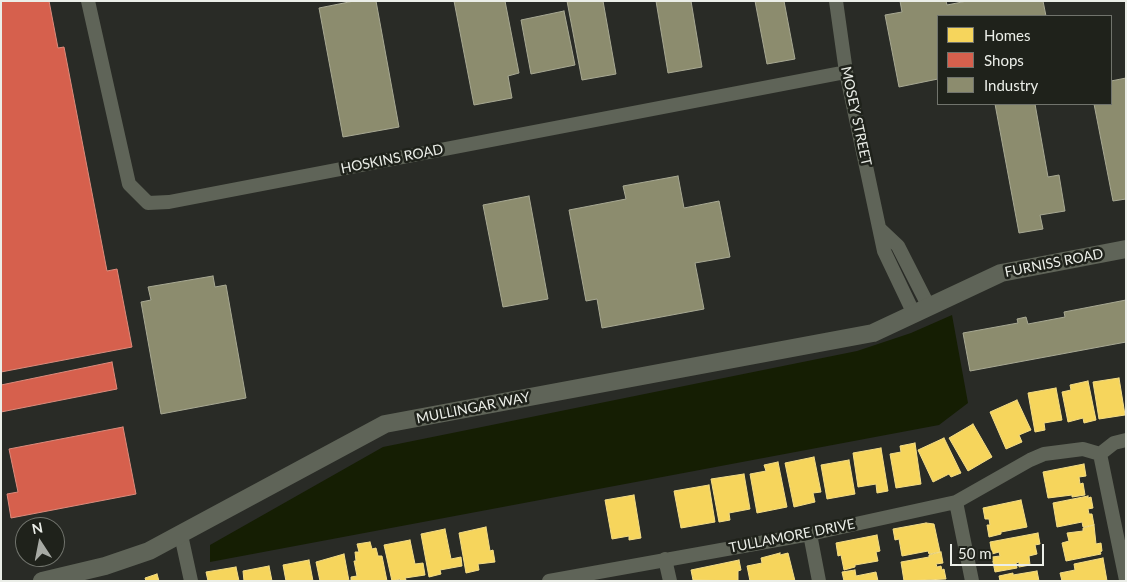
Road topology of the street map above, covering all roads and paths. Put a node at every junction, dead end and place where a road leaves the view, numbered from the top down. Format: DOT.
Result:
graph roads {
  1 [pos="88,1"];
  2 [pos="836,1"];
  3 [pos="846,72"];
  4 [pos="1126,249"];
  5 [pos="921,311"];
  6 [pos="1126,440"];
  7 [pos="1100,454"];
  8 [pos="956,502"];
  9 [pos="810,534"];
  10 [pos="181,535"];
  11 [pos="666,559"];
  12 [pos="1126,580"];
  13 [pos="42,581"];
  14 [pos="191,581"];
  15 [pos="549,581"];
  16 [pos="670,581"];
  17 [pos="819,581"];
  18 [pos="972,581"];
  1 -- 3 [label="street, HOSKINS ROAD"];
  2 -- 3 [label="street, MOSEY STREET"];
  3 -- 5 [label="street, MOSEY STREET"];
  4 -- 5 [label="street, FURNISS ROAD"];
  5 -- 10 [label="street, MULLINGAR WAY"];
  6 -- 7 [label="street"];
  7 -- 8 [label="street, TULLAMORE DRIVE"];
  7 -- 12 [label="street"];
  8 -- 9 [label="street, TULLAMORE DRIVE"];
  8 -- 18 [label="street"];
  9 -- 11 [label="street, TULLAMORE DRIVE"];
  9 -- 17 [label="street"];
  10 -- 13 [label="street, MULLINGAR WAY"];
  10 -- 14 [label="street"];
  11 -- 15 [label="street, TULLAMORE DRIVE"];
  11 -- 16 [label="street"];
}
